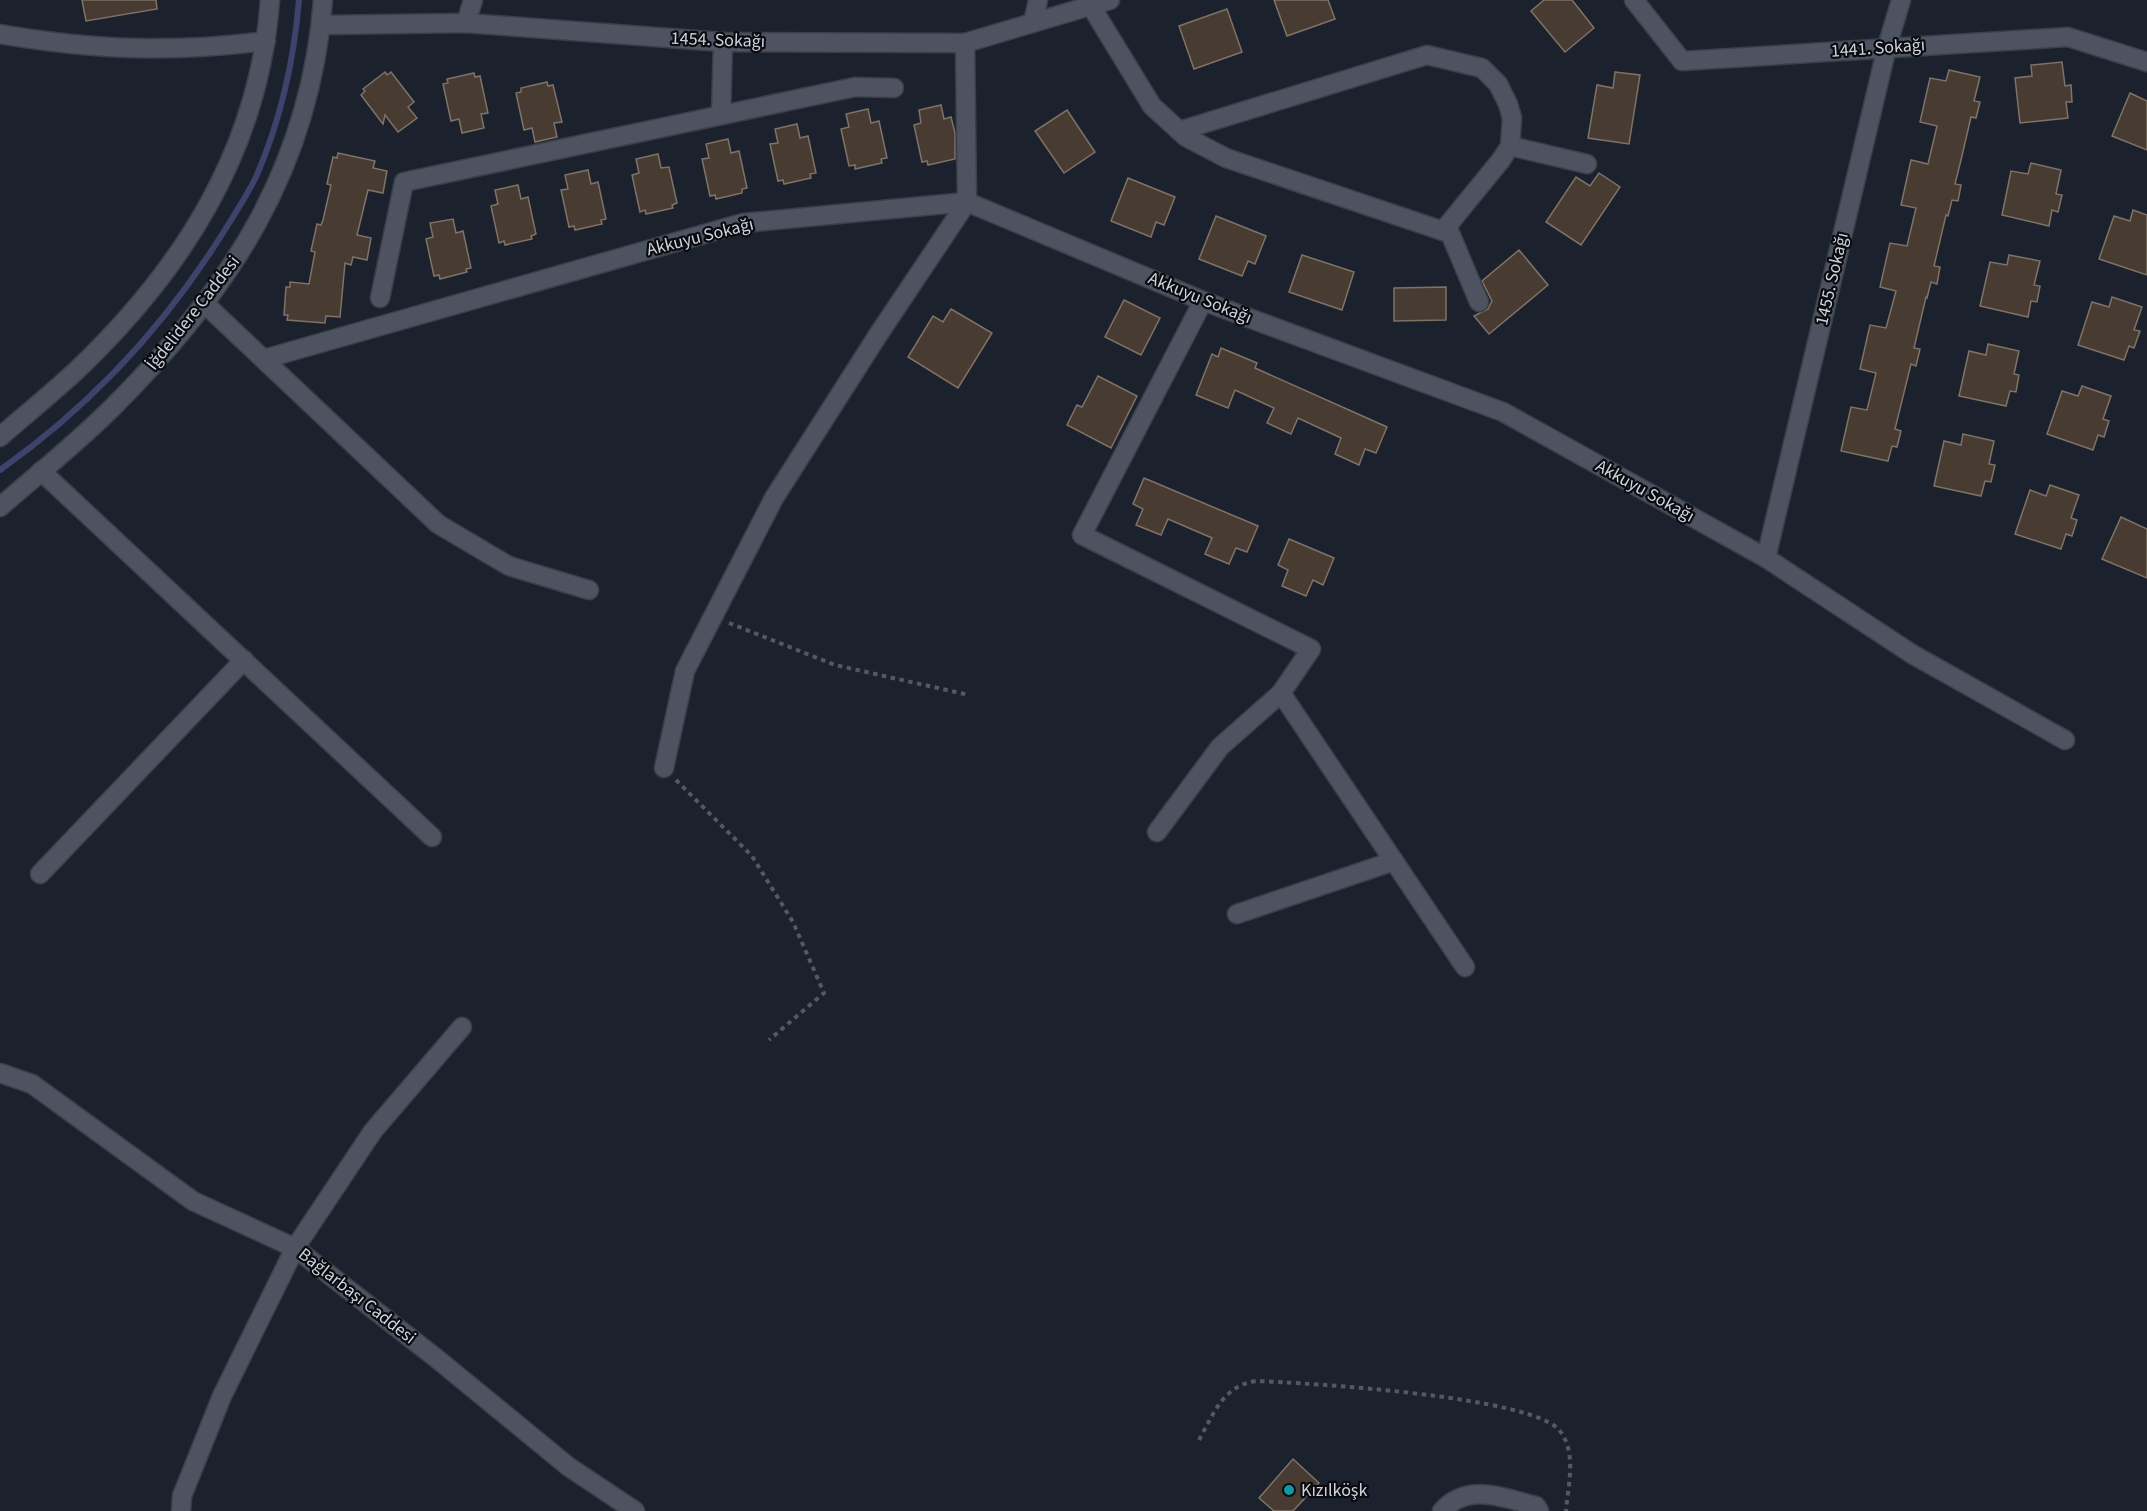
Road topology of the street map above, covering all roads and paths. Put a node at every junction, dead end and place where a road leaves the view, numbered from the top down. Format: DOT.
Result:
graph roads {
  1 [pos="270,0"];
  2 [pos="323,0"];
  3 [pos="473,0"];
  4 [pos="1038,0"];
  5 [pos="1110,0"];
  6 [pos="1634,0"];
  7 [pos="1901,0"];
  8 [pos="1091,6"];
  9 [pos="466,23"];
  10 [pos="1033,23"];
  11 [pos="321,25"];
  12 [pos="0,34"];
  13 [pos="266,41"];
  14 [pos="723,42"];
  15 [pos="965,43"];
  16 [pos="1887,47"];
  17 [pos="2147,62"];
  18 [pos="894,88"];
  19 [pos="721,115"];
  20 [pos="1179,131"];
  21 [pos="1510,146"];
  22 [pos="1587,164"];
  23 [pos="968,202"];
  24 [pos="1447,226"];
  25 [pos="380,298"];
  26 [pos="1203,301"];
  27 [pos="1479,302"];
  28 [pos="205,304"];
  29 [pos="264,358"];
  30 [pos="0,437"];
  31 [pos="41,471"];
  32 [pos="0,507"];
  33 [pos="1766,558"];
  34 [pos="589,590"];
  35 [pos="713,617"];
  36 [pos="244,660"];
  37 [pos="1281,693"];
  38 [pos="969,695"];
  39 [pos="2065,740"];
  40 [pos="664,768"];
  41 [pos="1157,832"];
  42 [pos="432,837"];
  43 [pos="1394,861"];
  44 [pos="40,874"];
  45 [pos="1237,914"];
  46 [pos="1465,967"];
  47 [pos="462,1027"];
  48 [pos="769,1040"];
  49 [pos="0,1073"];
  50 [pos="295,1248"];
  51 [pos="1199,1440"];
  52 [pos="181,1511"];
  53 [pos="635,1511"];
  54 [pos="1442,1511"];
  55 [pos="1539,1511"];
  56 [pos="1566,1511"];
  1 -- 13 [label="street"];
  2 -- 11 [label="street, İğdelidere Caddesi"];
  3 -- 9 [label="street"];
  4 -- 10 [label="street"];
  5 -- 8 [label="street, 1454. Sokağı"];
  6 -- 16 [label="street, 1441. Sokağı"];
  7 -- 16 [label="street, 1455. Sokağı"];
  8 -- 10 [label="street, 1454. Sokağı"];
  8 -- 20 [label="street"];
  9 -- 11 [label="street, 1454. Sokağı"];
  9 -- 14 [label="street, 1454. Sokağı"];
  10 -- 15 [label="street, 1454. Sokağı"];
  11 -- 28 [label="street, İğdelidere Caddesi"];
  12 -- 13 [label="street"];
  13 -- 30 [label="street"];
  14 -- 15 [label="street, 1454. Sokağı"];
  14 -- 19 [label="street"];
  15 -- 23 [label="street"];
  16 -- 17 [label="street, 1441. Sokağı"];
  16 -- 33 [label="street, 1455. Sokağı"];
  18 -- 19 [label="street"];
  19 -- 25 [label="street"];
  20 -- 21 [label="street"];
  20 -- 24 [label="street"];
  21 -- 22 [label="street"];
  21 -- 24 [label="street"];
  23 -- 26 [label="street, Akkuyu Sokağı"];
  23 -- 29 [label="street, Akkuyu Sokağı"];
  23 -- 35 [label="street"];
  24 -- 27 [label="street"];
  26 -- 33 [label="street, Akkuyu Sokağı"];
  26 -- 37 [label="street"];
  28 -- 29 [label="street"];
  28 -- 31 [label="street, İğdelidere Caddesi"];
  29 -- 34 [label="street"];
  31 -- 32 [label="street, İğdelidere Caddesi"];
  31 -- 36 [label="street"];
  33 -- 39 [label="street, Akkuyu Sokağı"];
  35 -- 38 [label="path"];
  35 -- 40 [label="street"];
  36 -- 42 [label="street"];
  36 -- 44 [label="street"];
  37 -- 41 [label="street"];
  37 -- 43 [label="street"];
  40 -- 48 [label="path"];
  43 -- 45 [label="street"];
  43 -- 46 [label="street"];
  47 -- 50 [label="street"];
  49 -- 50 [label="street, Bağlarbaşı Caddesi"];
  50 -- 52 [label="street"];
  50 -- 53 [label="street, Bağlarbaşı Caddesi"];
  51 -- 56 [label="path"];
  54 -- 55 [label="street"];
}
